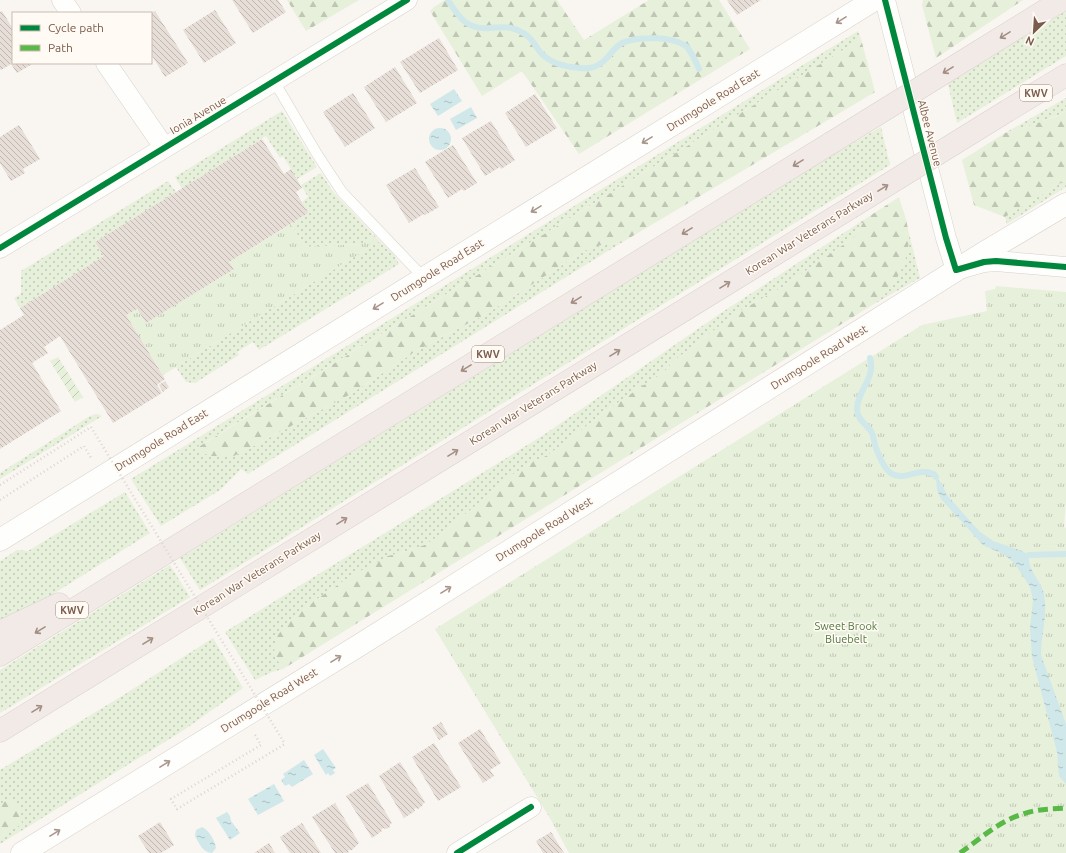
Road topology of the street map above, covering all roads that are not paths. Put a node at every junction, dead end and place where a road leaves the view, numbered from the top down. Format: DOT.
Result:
graph roads {
  1 [pos="62,0"];
  2 [pos="407,0"];
  3 [pos="874,0"];
  4 [pos="885,0"];
  5 [pos="1062,0"];
  6 [pos="70,12"];
  7 [pos="107,64"];
  8 [pos="1066,75"];
  9 [pos="274,81"];
  10 [pos="164,147"];
  11 [pos="1066,204"];
  12 [pos="0,248"];
  13 [pos="1066,267"];
  14 [pos="956,270"];
  15 [pos="424,278"];
  16 [pos="0,540"];
  17 [pos="144,566"];
  18 [pos="0,632"];
  19 [pos="0,655"];
  20 [pos="1,731"];
  21 [pos="531,807"];
  22 [pos="22,853"];
  23 [pos="457,853"];
  1 -- 6 [label="street"];
  2 -- 9 [label="street, Ionia Avenue"];
  3 -- 15 [label="main road, Drumgoole Road East, one-way"];
  4 -- 14 [label="street, Albee Avenue"];
  5 -- 17 [label="highway, KWV, one-way, bridge"];
  7 -- 10 [label="street"];
  20 -- 8 [label="highway, Korean War Veterans Parkway / KWV, one-way, bridge"];
  9 -- 10 [label="street, Ionia Avenue"];
  9 -- 15 [label="lane"];
  10 -- 12 [label="street, Ionia Avenue"];
  11 -- 14 [label="main road, Drumgoole Road West"];
  13 -- 14 [label="street"];
  22 -- 14 [label="main road, Drumgoole Road West, one-way"];
  15 -- 16 [label="main road, Drumgoole Road East, one-way"];
  17 -- 18 [label="highway"];
  17 -- 19 [label="highway, KWV, one-way"];
  21 -- 23 [label="street"];
}
